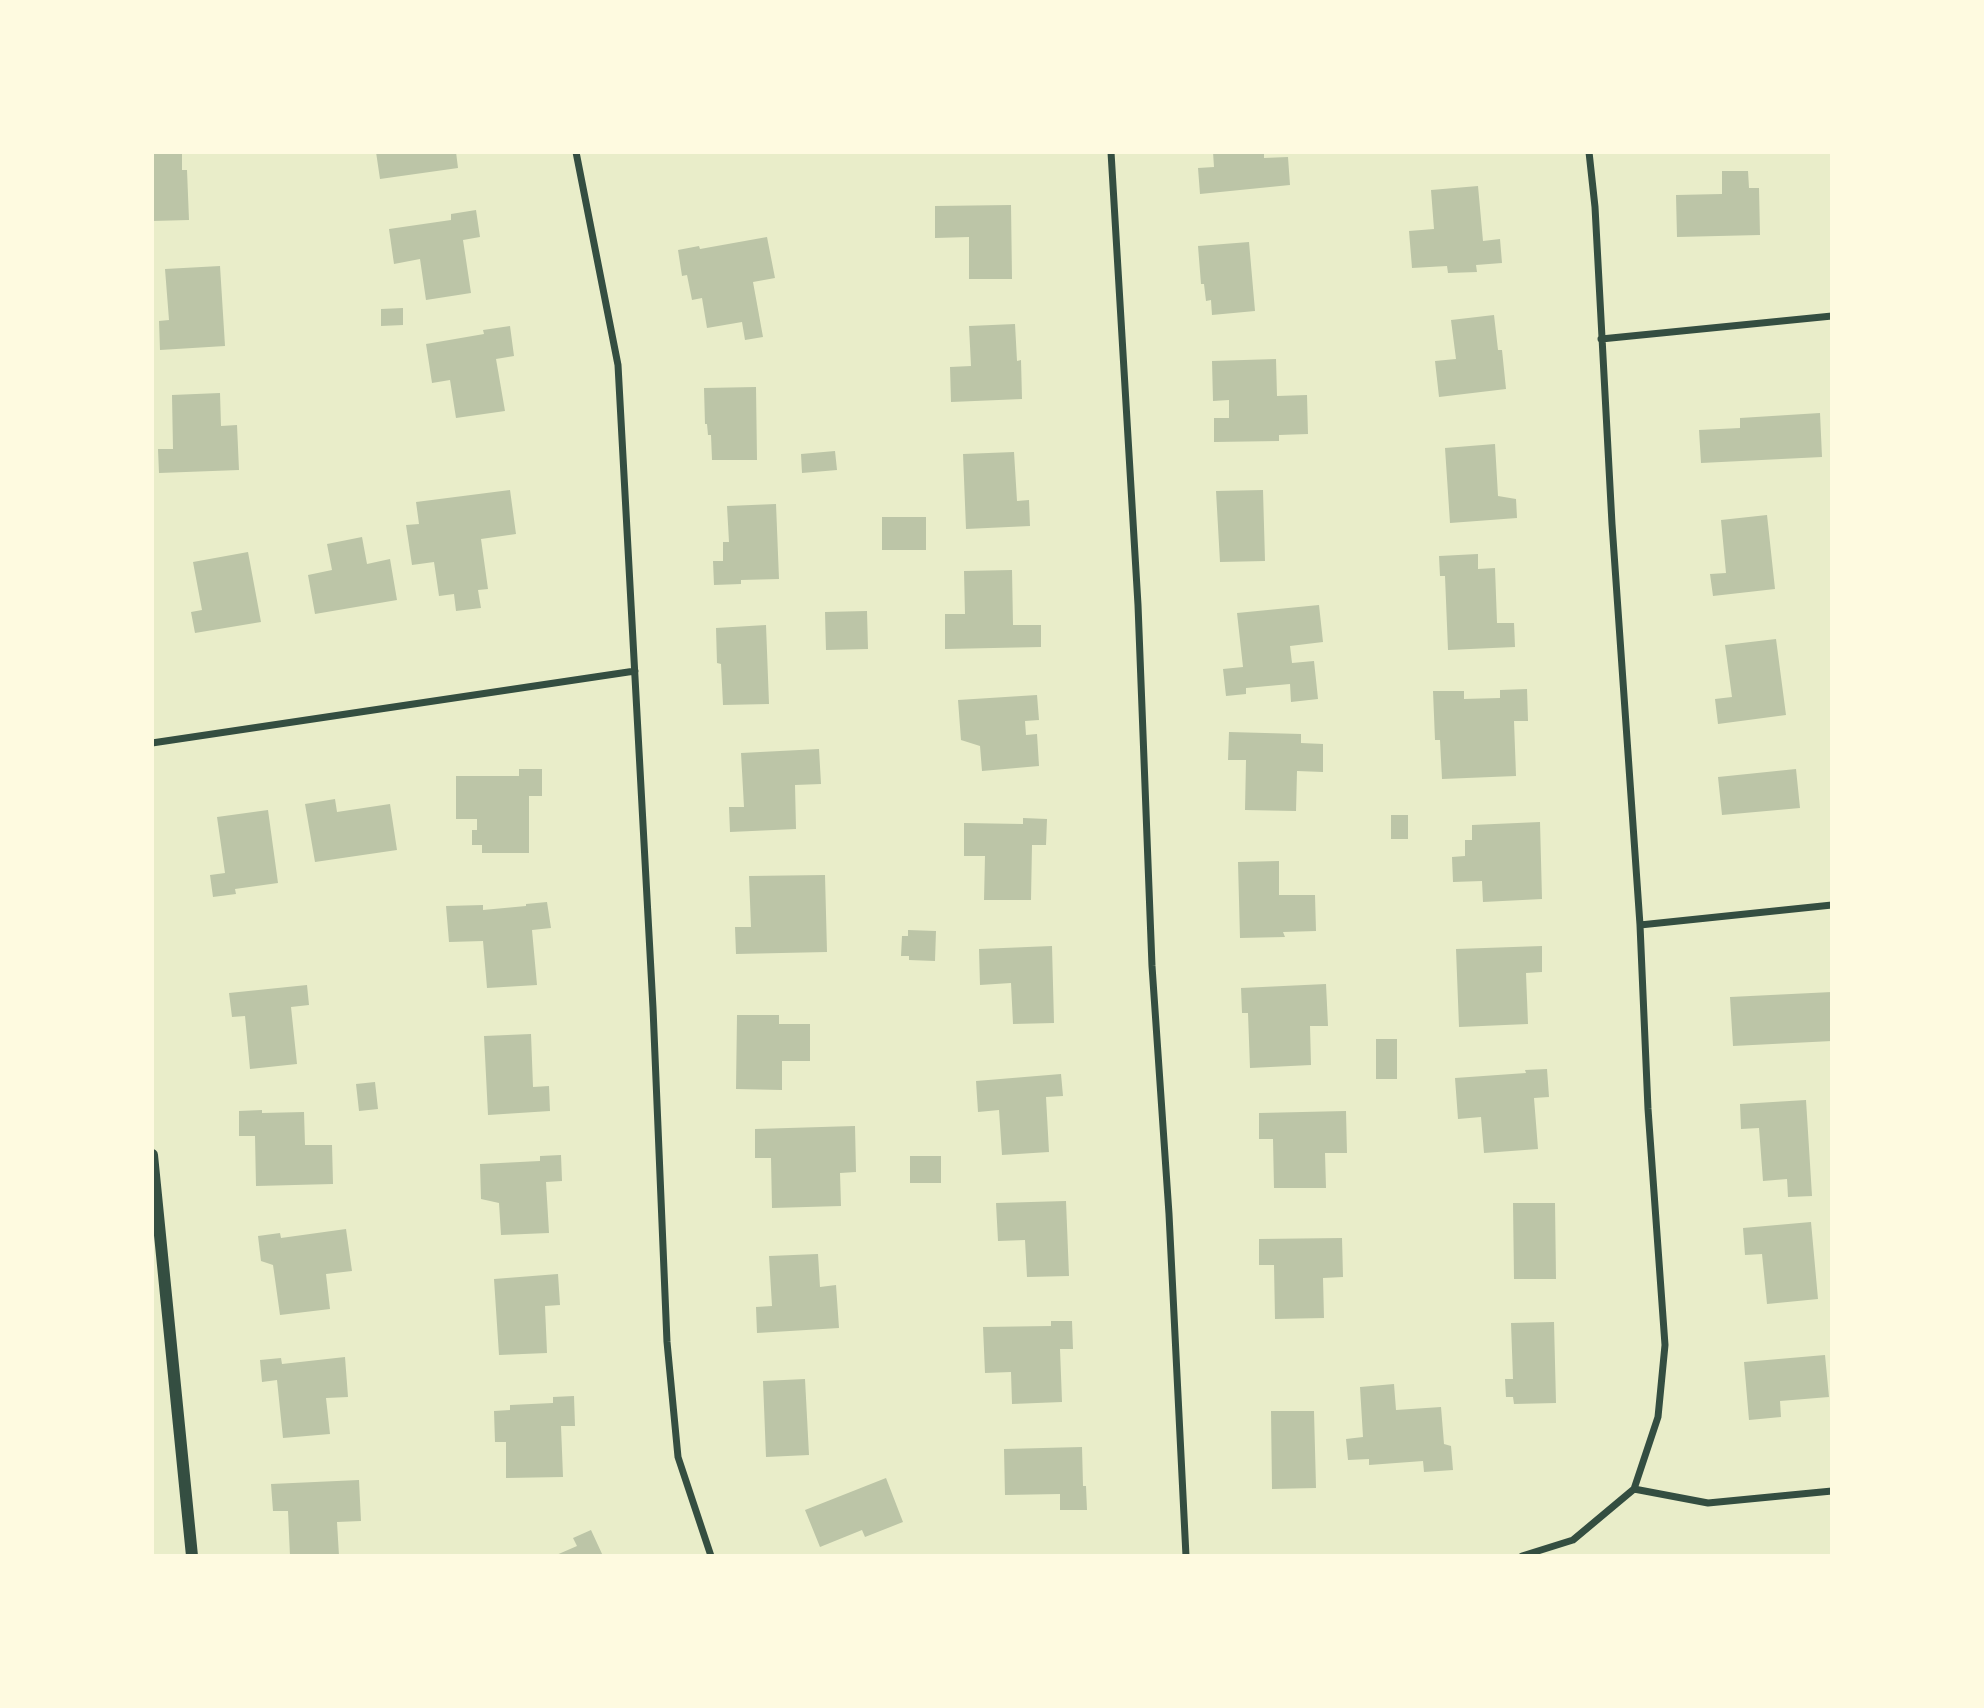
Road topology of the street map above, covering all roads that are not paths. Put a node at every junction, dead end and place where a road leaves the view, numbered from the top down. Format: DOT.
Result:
graph roads {
  1 [pos="576,152"];
  2 [pos="1111,152"];
  3 [pos="1589,152"];
  4 [pos="1832,316"];
  5 [pos="1601,339"];
  6 [pos="635,671"];
  7 [pos="152,743"];
  8 [pos="1832,905"];
  9 [pos="1640,925"];
  10 [pos="152,1155"];
  11 [pos="1634,1489"];
  12 [pos="1832,1491"];
  13 [pos="192,1556"];
  14 [pos="711,1556"];
  15 [pos="1186,1556"];
  16 [pos="1522,1556"];
  1 -- 6 [label="street"];
  2 -- 15 [label="street"];
  3 -- 5 [label="street"];
  4 -- 5 [label="street"];
  5 -- 9 [label="street"];
  6 -- 7 [label="street"];
  6 -- 14 [label="street"];
  8 -- 9 [label="street"];
  9 -- 11 [label="street"];
  10 -- 13 [label="street"];
  11 -- 12 [label="street"];
  11 -- 16 [label="street"];
}
